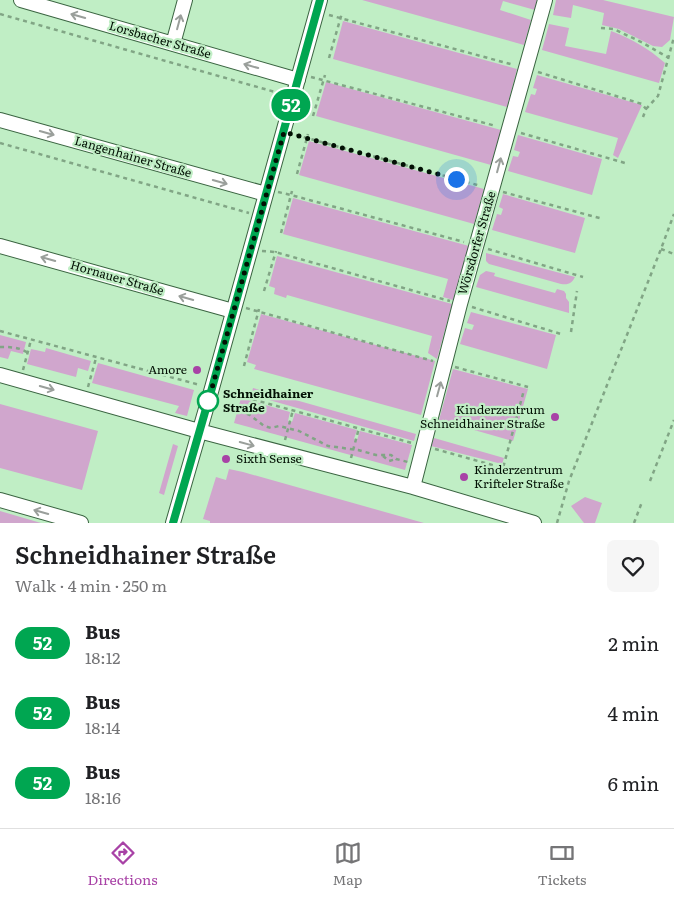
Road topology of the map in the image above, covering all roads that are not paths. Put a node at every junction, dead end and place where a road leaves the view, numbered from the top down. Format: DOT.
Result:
graph roads {
  1 [pos="21,0"];
  2 [pos="185,0"];
  3 [pos="545,0"];
  4 [pos="50,4"];
  5 [pos="319,6"];
  6 [pos="173,44"];
  7 [pos="299,77"];
  8 [pos="0,120"];
  9 [pos="267,192"];
  10 [pos="0,246"];
  11 [pos="234,308"];
  12 [pos="0,375"];
  13 [pos="200,431"];
  14 [pos="413,487"];
  15 [pos="0,500"];
  16 [pos="81,523"];
  17 [pos="173,523"];
  18 [pos="534,523"];
  1 -- 4 [label="street, Lorsbacher Straße"];
  6 -- 2 [label="street, one-way"];
  14 -- 3 [label="street, Wörsdorfer Straße, one-way"];
  6 -- 4 [label="street, Lorsbacher Straße, one-way"];
  5 -- 7 [label="street"];
  7 -- 6 [label="street, Lorsbacher Straße, one-way"];
  7 -- 9 [label="street"];
  8 -- 9 [label="street, Langenhainer Straße, one-way"];
  9 -- 11 [label="street"];
  11 -- 10 [label="street, Hornauer Straße, one-way"];
  11 -- 13 [label="street"];
  12 -- 13 [label="street, one-way"];
  13 -- 14 [label="street, one-way"];
  13 -- 17 [label="street"];
  14 -- 18 [label="street"];
  16 -- 15 [label="street, one-way"];
}
